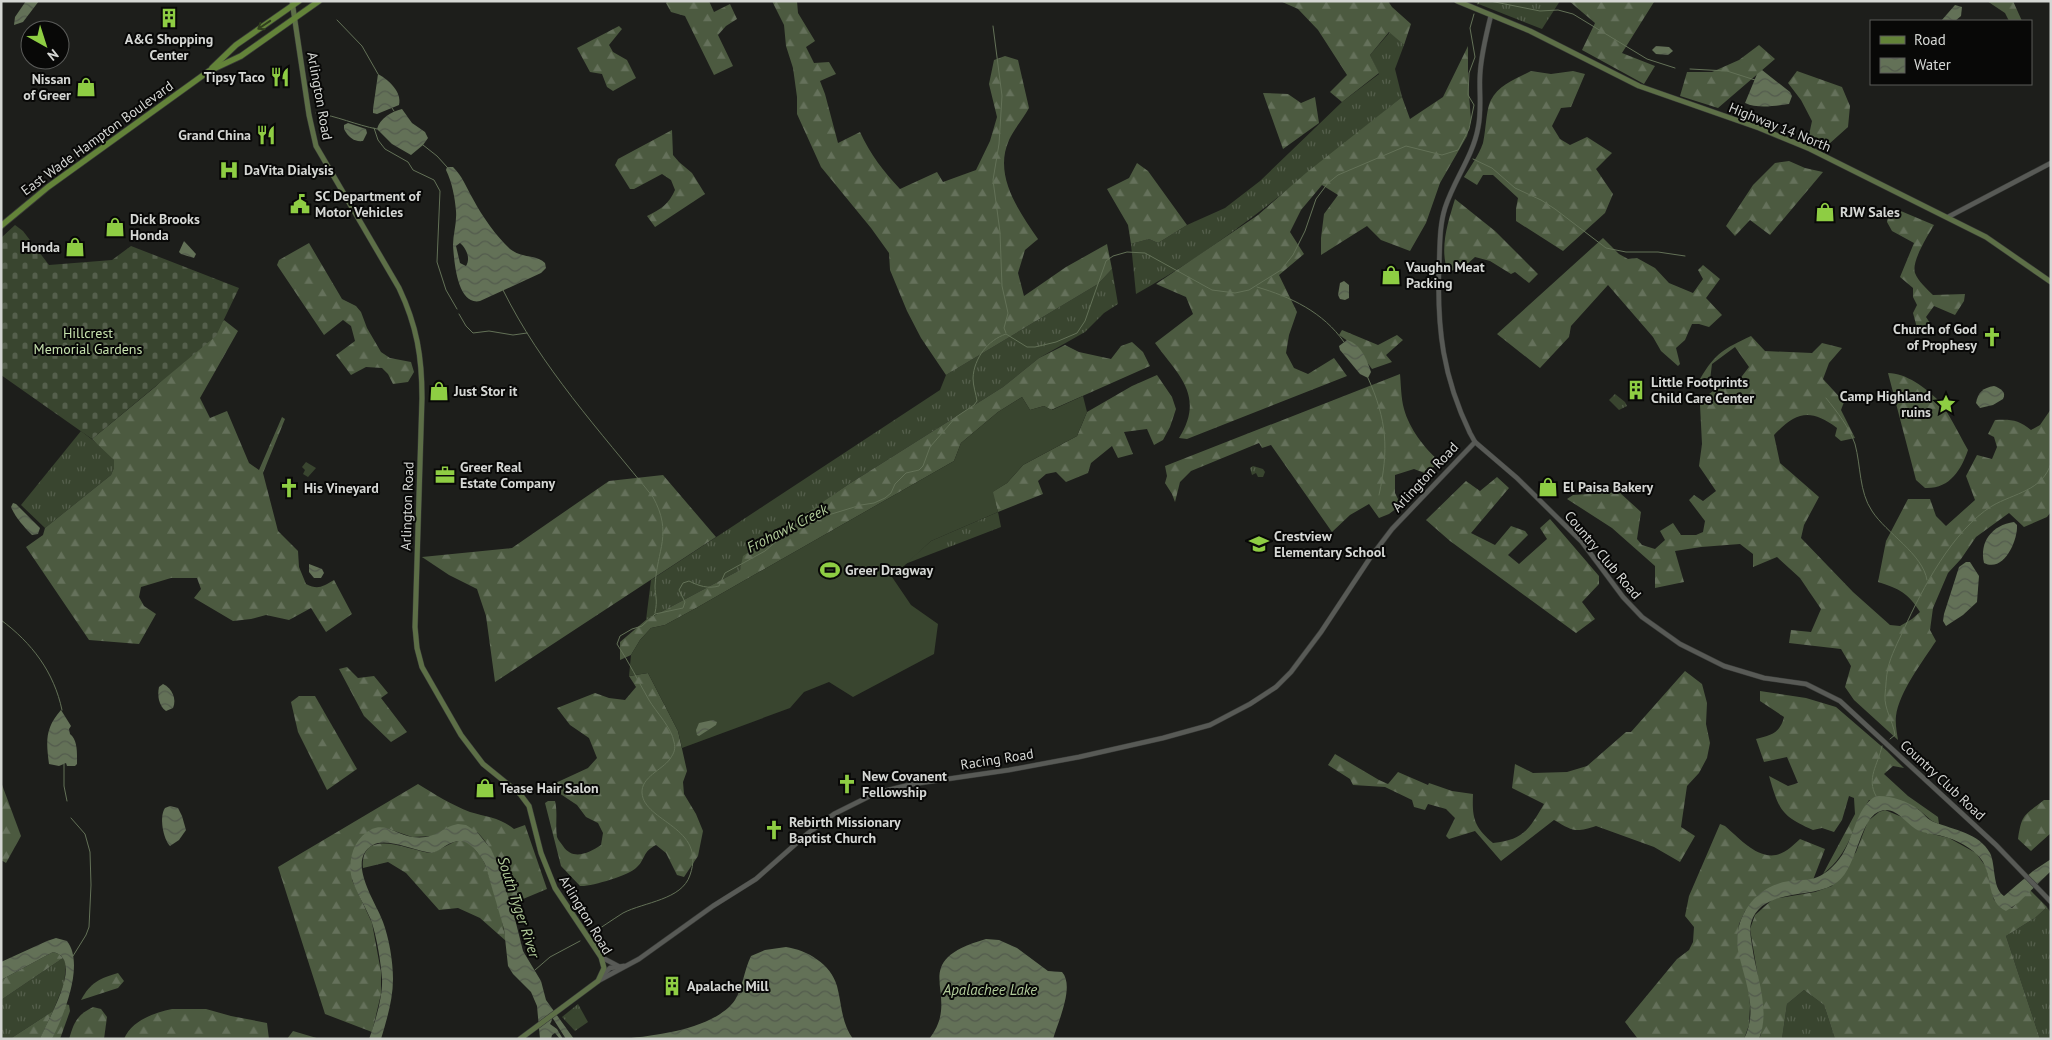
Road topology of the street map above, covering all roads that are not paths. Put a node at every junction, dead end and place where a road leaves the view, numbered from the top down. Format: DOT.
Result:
graph roads {
  1 [pos="299,1"];
  2 [pos="319,1"];
  3 [pos="1457,1"];
  4 [pos="292,4"];
  5 [pos="1491,15"];
  6 [pos="295,18"];
  7 [pos="209,71"];
  8 [pos="2051,163"];
  9 [pos="1948,217"];
  10 [pos="1,226"];
  11 [pos="2051,282"];
  12 [pos="1475,442"];
  13 [pos="1306,652"];
  14 [pos="2051,902"];
  15 [pos="601,957"];
  16 [pos="628,965"];
  17 [pos="619,966"];
  18 [pos="605,970"];
  19 [pos="614,972"];
  20 [pos="599,979"];
  21 [pos="520,1039"];
  1 -- 4 [label="main road, East Wade Hampton Boulevard"];
  2 -- 6 [label="main road, East Wade Hampton Boulevard"];
  3 -- 5 [label="main road, Highway 14 North"];
  4 -- 6 [label="main road, Arlington Road"];
  4 -- 7 [label="main road, East Wade Hampton Boulevard, one-way"];
  5 -- 9 [label="main road, Highway 14 North"];
  5 -- 12 [label="street, Country Club Road"];
  6 -- 7 [label="main road, East Wade Hampton Boulevard"];
  6 -- 15 [label="main road, Arlington Road"];
  7 -- 10 [label="main road, East Wade Hampton Boulevard"];
  8 -- 9 [label="street"];
  9 -- 11 [label="main road, Highway 14 North"];
  12 -- 13 [label="street, Arlington Road"];
  12 -- 14 [label="street, Country Club Road"];
  13 -- 16 [label="street, Racing Road"];
  15 -- 17 [label="street"];
  15 -- 18 [label="main road, Arlington Road"];
  16 -- 17 [label="street, Racing Road"];
  16 -- 19 [label="street, Racing Road"];
  17 -- 18 [label="street, Racing Road"];
  18 -- 19 [label="street, Racing Road"];
  18 -- 20 [label="main road, Arlington Road"];
  19 -- 20 [label="street, Racing Road"];
  20 -- 21 [label="main road"];
}
